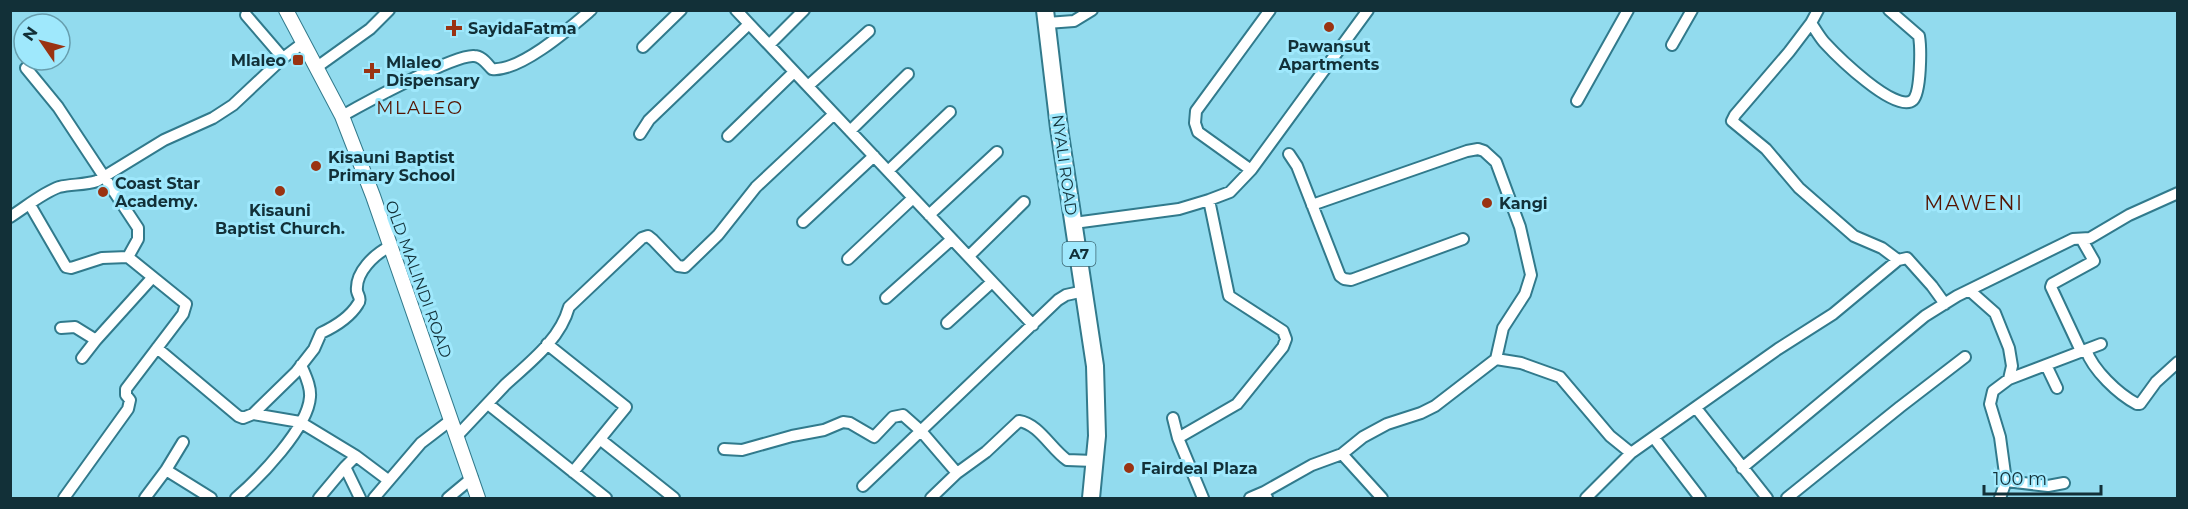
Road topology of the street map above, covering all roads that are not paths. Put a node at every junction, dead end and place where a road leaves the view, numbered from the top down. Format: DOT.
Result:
graph roads {
  1 [pos="286,10"];
  2 [pos="388,10"];
  3 [pos="591,10"];
  4 [pos="681,10"];
  5 [pos="736,10"];
  6 [pos="804,10"];
  7 [pos="1092,10"];
  8 [pos="1270,10"];
  9 [pos="1368,10"];
  10 [pos="1628,10"];
  11 [pos="1692,10"];
  12 [pos="1818,10"];
  13 [pos="1889,10"];
  14 [pos="246,15"];
  15 [pos="1046,17"];
  16 [pos="1811,23"];
  17 [pos="749,24"];
  18 [pos="869,31"];
  19 [pos="303,43"];
  20 [pos="769,45"];
  21 [pos="1672,45"];
  22 [pos="643,47"];
  23 [pos="283,58"];
  24 [pos="317,67"];
  25 [pos="29,72"];
  26 [pos="794,72"];
  27 [pos="908,74"];
  28 [pos="808,86"];
  29 [pos="1577,100"];
  30 [pos="950,112"];
  31 [pos="834,114"];
  32 [pos="342,116"];
  33 [pos="850,131"];
  34 [pos="640,134"];
  35 [pos="728,136"];
  36 [pos="997,152"];
  37 [pos="1289,154"];
  38 [pos="874,156"];
  39 [pos="1251,170"];
  40 [pos="888,171"];
  41 [pos="104,175"];
  42 [pos="2178,193"];
  43 [pos="913,198"];
  44 [pos="1209,200"];
  45 [pos="1024,202"];
  46 [pos="30,205"];
  47 [pos="1312,205"];
  48 [pos="929,215"];
  49 [pos="10,218"];
  50 [pos="803,222"];
  51 [pos="1074,223"];
  52 [pos="952,239"];
  53 [pos="1463,239"];
  54 [pos="2082,240"];
  55 [pos="389,247"];
  56 [pos="128,256"];
  57 [pos="969,256"];
  58 [pos="848,259"];
  59 [pos="1898,260"];
  60 [pos="152,278"];
  61 [pos="993,282"];
  62 [pos="1969,290"];
  63 [pos="1084,291"];
  64 [pos="886,298"];
  65 [pos="1945,304"];
  66 [pos="947,323"];
  67 [pos="1034,325"];
  68 [pos="61,328"];
  69 [pos="96,340"];
  70 [pos="547,344"];
  71 [pos="2101,344"];
  72 [pos="157,348"];
  73 [pos="2083,350"];
  74 [pos="1965,357"];
  75 [pos="81,358"];
  76 [pos="1496,359"];
  77 [pos="2178,362"];
  78 [pos="301,365"];
  79 [pos="2046,365"];
  80 [pos="2009,379"];
  81 [pos="2057,388"];
  82 [pos="488,404"];
  83 [pos="1696,408"];
  84 [pos="253,414"];
  85 [pos="1173,418"];
  86 [pos="451,420"];
  87 [pos="300,422"];
  88 [pos="921,431"];
  89 [pos="458,436"];
  90 [pos="1178,438"];
  91 [pos="1654,438"];
  92 [pos="601,440"];
  93 [pos="183,442"];
  94 [pos="724,449"];
  95 [pos="1342,453"];
  96 [pos="1631,453"];
  97 [pos="356,456"];
  98 [pos="1094,461"];
  99 [pos="345,467"];
  100 [pos="1742,468"];
  101 [pos="166,470"];
  102 [pos="573,472"];
  103 [pos="957,473"];
  104 [pos="472,478"];
  105 [pos="388,480"];
  106 [pos="2006,481"];
  107 [pos="2064,483"];
  108 [pos="863,486"];
  109 [pos="1266,495"];
  110 [pos="67,497"];
  111 [pos="144,498"];
  112 [pos="211,498"];
  113 [pos="236,498"];
  114 [pos="319,498"];
  115 [pos="358,498"];
  116 [pos="374,498"];
  117 [pos="448,498"];
  118 [pos="478,498"];
  119 [pos="606,498"];
  120 [pos="674,498"];
  121 [pos="931,498"];
  122 [pos="1091,498"];
  123 [pos="1203,498"];
  124 [pos="1250,498"];
  125 [pos="1382,498"];
  126 [pos="1586,498"];
  127 [pos="1700,498"];
  128 [pos="1767,498"];
  129 [pos="1786,498"];
  130 [pos="2000,498"];
  1 -- 19 [label="main road, OLD MALINDI ROAD"];
  2 -- 24 [label="street"];
  3 -- 32 [label="street"];
  4 -- 22 [label="street"];
  5 -- 17 [label="street"];
  6 -- 20 [label="street"];
  7 -- 15 [label="street"];
  8 -- 39 [label="street"];
  9 -- 39 [label="street"];
  10 -- 29 [label="street"];
  11 -- 21 [label="street"];
  12 -- 16 [label="street"];
  13 -- 16 [label="street"];
  14 -- 23 [label="street"];
  15 -- 51 [label="highway, NYALI ROAD / A7"];
  16 -- 59 [label="street"];
  17 -- 20 [label="street"];
  17 -- 34 [label="street"];
  18 -- 28 [label="street"];
  19 -- 23 [label="street"];
  19 -- 24 [label="main road, OLD MALINDI ROAD"];
  20 -- 26 [label="street"];
  23 -- 41 [label="street"];
  24 -- 32 [label="main road, OLD MALINDI ROAD"];
  25 -- 41 [label="street"];
  26 -- 28 [label="street"];
  26 -- 35 [label="street"];
  27 -- 33 [label="street"];
  28 -- 31 [label="street"];
  30 -- 40 [label="street"];
  31 -- 33 [label="street"];
  31 -- 70 [label="street"];
  32 -- 55 [label="main road, OLD MALINDI ROAD"];
  33 -- 38 [label="street"];
  36 -- 48 [label="street"];
  37 -- 47 [label="street"];
  38 -- 40 [label="street"];
  38 -- 50 [label="street"];
  39 -- 44 [label="street"];
  40 -- 43 [label="street"];
  41 -- 46 [label="street"];
  41 -- 56 [label="street"];
  42 -- 54 [label="street"];
  43 -- 48 [label="street"];
  43 -- 58 [label="street"];
  44 -- 51 [label="street"];
  44 -- 90 [label="street"];
  45 -- 57 [label="street"];
  46 -- 49 [label="street"];
  46 -- 56 [label="street"];
  47 -- 53 [label="street"];
  47 -- 76 [label="street"];
  48 -- 52 [label="street"];
  51 -- 63 [label="highway, NYALI ROAD / A7"];
  52 -- 57 [label="street"];
  52 -- 64 [label="street"];
  54 -- 62 [label="street"];
  54 -- 73 [label="street"];
  55 -- 78 [label="street"];
  55 -- 86 [label="main road, OLD MALINDI ROAD"];
  56 -- 60 [label="street"];
  57 -- 61 [label="street"];
  59 -- 65 [label="street"];
  59 -- 83 [label="street"];
  60 -- 69 [label="street"];
  60 -- 72 [label="street"];
  61 -- 66 [label="street"];
  61 -- 67 [label="street"];
  62 -- 65 [label="street"];
  62 -- 80 [label="street"];
  63 -- 67 [label="street"];
  63 -- 98 [label="highway, NYALI ROAD / A7"];
  65 -- 100 [label="street"];
  67 -- 88 [label="street"];
  68 -- 69 [label="street"];
  69 -- 75 [label="street"];
  70 -- 82 [label="street"];
  70 -- 92 [label="street"];
  71 -- 73 [label="street"];
  72 -- 84 [label="street"];
  72 -- 110 [label="street"];
  73 -- 77 [label="street"];
  73 -- 79 [label="street"];
  74 -- 129 [label="street"];
  76 -- 95 [label="street"];
  76 -- 96 [label="street"];
  78 -- 84 [label="street"];
  78 -- 87 [label="street"];
  79 -- 80 [label="street"];
  79 -- 81 [label="street"];
  80 -- 106 [label="street"];
  82 -- 89 [label="street"];
  82 -- 102 [label="street"];
  83 -- 91 [label="street"];
  83 -- 100 [label="street"];
  84 -- 87 [label="street"];
  85 -- 90 [label="street"];
  86 -- 89 [label="main road, OLD MALINDI ROAD"];
  86 -- 105 [label="street"];
  87 -- 97 [label="street"];
  87 -- 113 [label="street"];
  88 -- 94 [label="street"];
  88 -- 103 [label="street"];
  88 -- 108 [label="street"];
  89 -- 104 [label="main road, OLD MALINDI ROAD"];
  90 -- 123 [label="street"];
  91 -- 96 [label="street"];
  91 -- 127 [label="street"];
  92 -- 102 [label="street"];
  92 -- 120 [label="street"];
  93 -- 101 [label="street"];
  95 -- 109 [label="street"];
  95 -- 125 [label="street"];
  96 -- 126 [label="street"];
  97 -- 99 [label="street"];
  97 -- 105 [label="street"];
  98 -- 103 [label="street"];
  98 -- 122 [label="highway, NYALI ROAD / A7"];
  99 -- 114 [label="street"];
  99 -- 115 [label="street"];
  100 -- 128 [label="street"];
  101 -- 111 [label="street"];
  101 -- 112 [label="street"];
  102 -- 119 [label="street"];
  103 -- 121 [label="street"];
  104 -- 117 [label="street"];
  104 -- 118 [label="main road, OLD MALINDI ROAD"];
  105 -- 116 [label="street"];
  106 -- 107 [label="street"];
  106 -- 130 [label="street"];
  109 -- 124 [label="street"];
}
